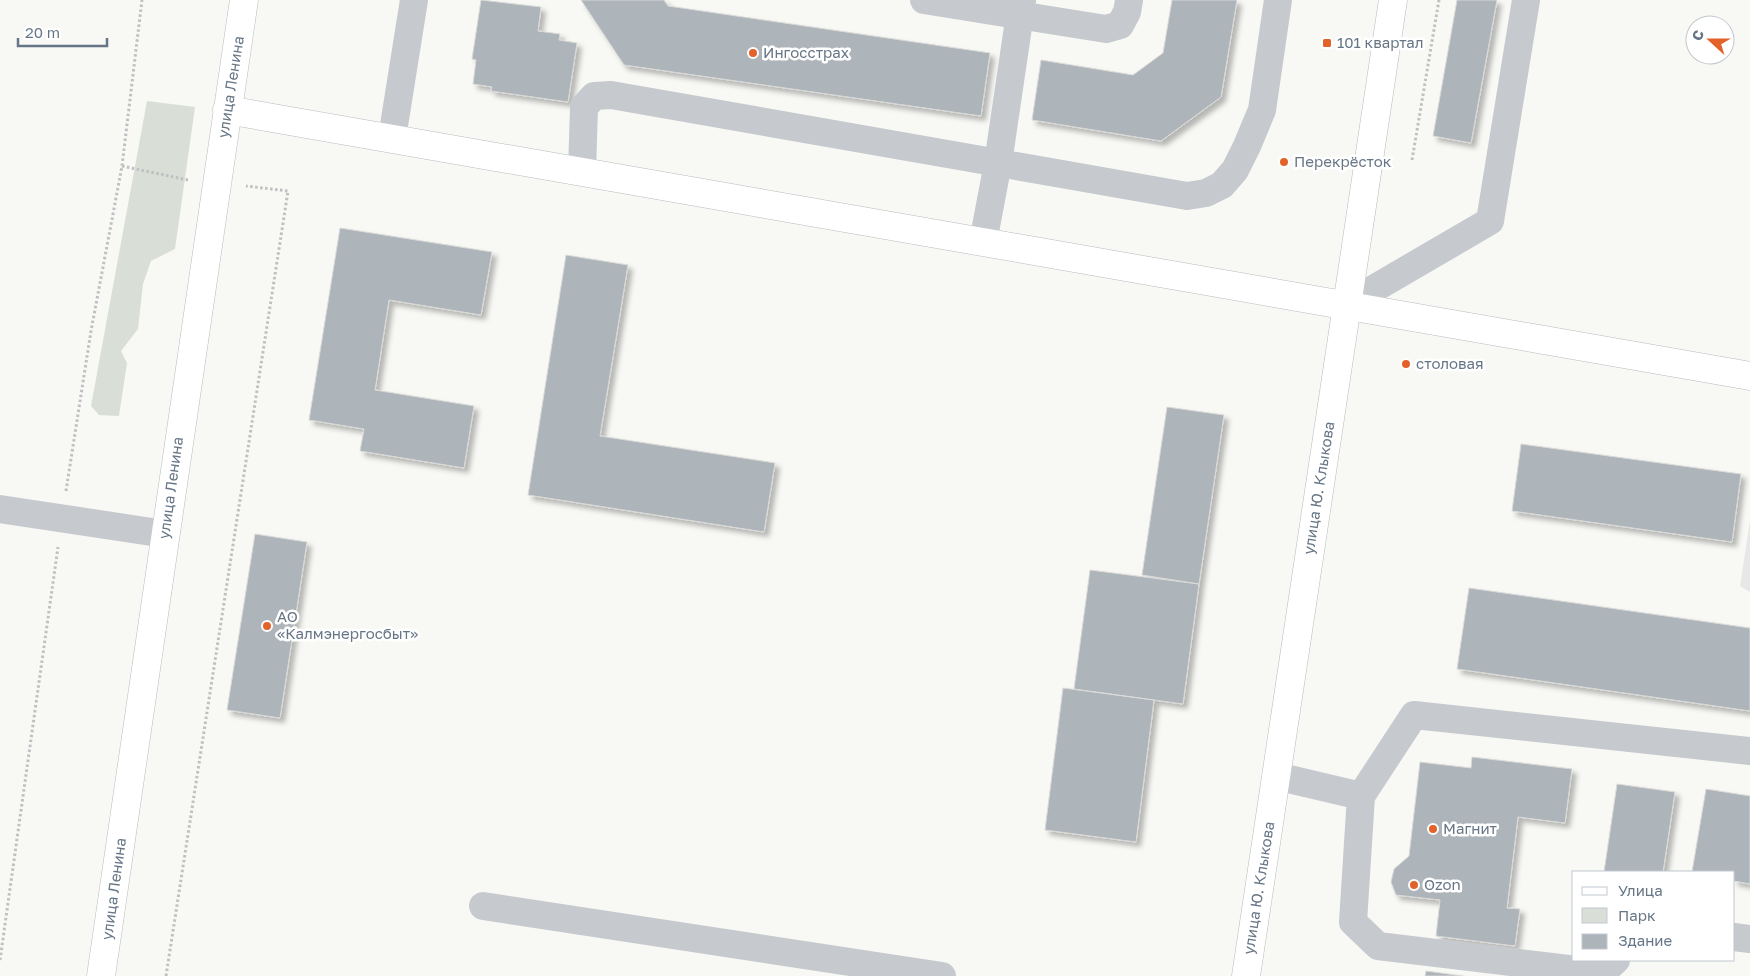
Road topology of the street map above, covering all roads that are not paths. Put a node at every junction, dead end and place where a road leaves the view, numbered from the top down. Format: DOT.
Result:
graph roads {
  1 [pos="244,0"];
  2 [pos="414,0"];
  3 [pos="924,0"];
  4 [pos="1129,0"];
  5 [pos="1278,0"];
  6 [pos="1393,0"];
  7 [pos="1526,0"];
  8 [pos="1021,7"];
  9 [pos="227,110"];
  10 [pos="392,138"];
  11 [pos="998,163"];
  12 [pos="582,172"];
  13 [pos="983,242"];
  14 [pos="1346,305"];
  15 [pos="1750,376"];
  16 [pos="0,509"];
  17 [pos="164,534"];
  18 [pos="1750,751"];
  19 [pos="1276,776"];
  20 [pos="1361,796"];
  21 [pos="483,906"];
  22 [pos="1735,937"];
  23 [pos="1750,939"];
  24 [pos="1615,961"];
  25 [pos="101,976"];
  26 [pos="942,976"];
  27 [pos="1246,976"];
  1 -- 9 [label="main road, улица Ленина"];
  2 -- 10 [label="street"];
  3 -- 8 [label="street"];
  4 -- 8 [label="street"];
  5 -- 11 [label="street"];
  6 -- 14 [label="main road, улица Ю. Клыкова"];
  7 -- 14 [label="street"];
  8 -- 11 [label="street"];
  9 -- 10 [label="main road"];
  9 -- 17 [label="main road, улица Ленина"];
  10 -- 12 [label="main road"];
  11 -- 12 [label="street"];
  11 -- 13 [label="street"];
  12 -- 13 [label="main road"];
  13 -- 14 [label="main road"];
  14 -- 15 [label="main road"];
  14 -- 19 [label="main road, улица Ю. Клыкова"];
  16 -- 17 [label="street"];
  17 -- 25 [label="main road, улица Ленина"];
  18 -- 20 [label="street"];
  19 -- 20 [label="street"];
  19 -- 27 [label="main road, улица Ю. Клыкова"];
  20 -- 24 [label="street"];
  21 -- 26 [label="street"];
  22 -- 23 [label="street"];
}
